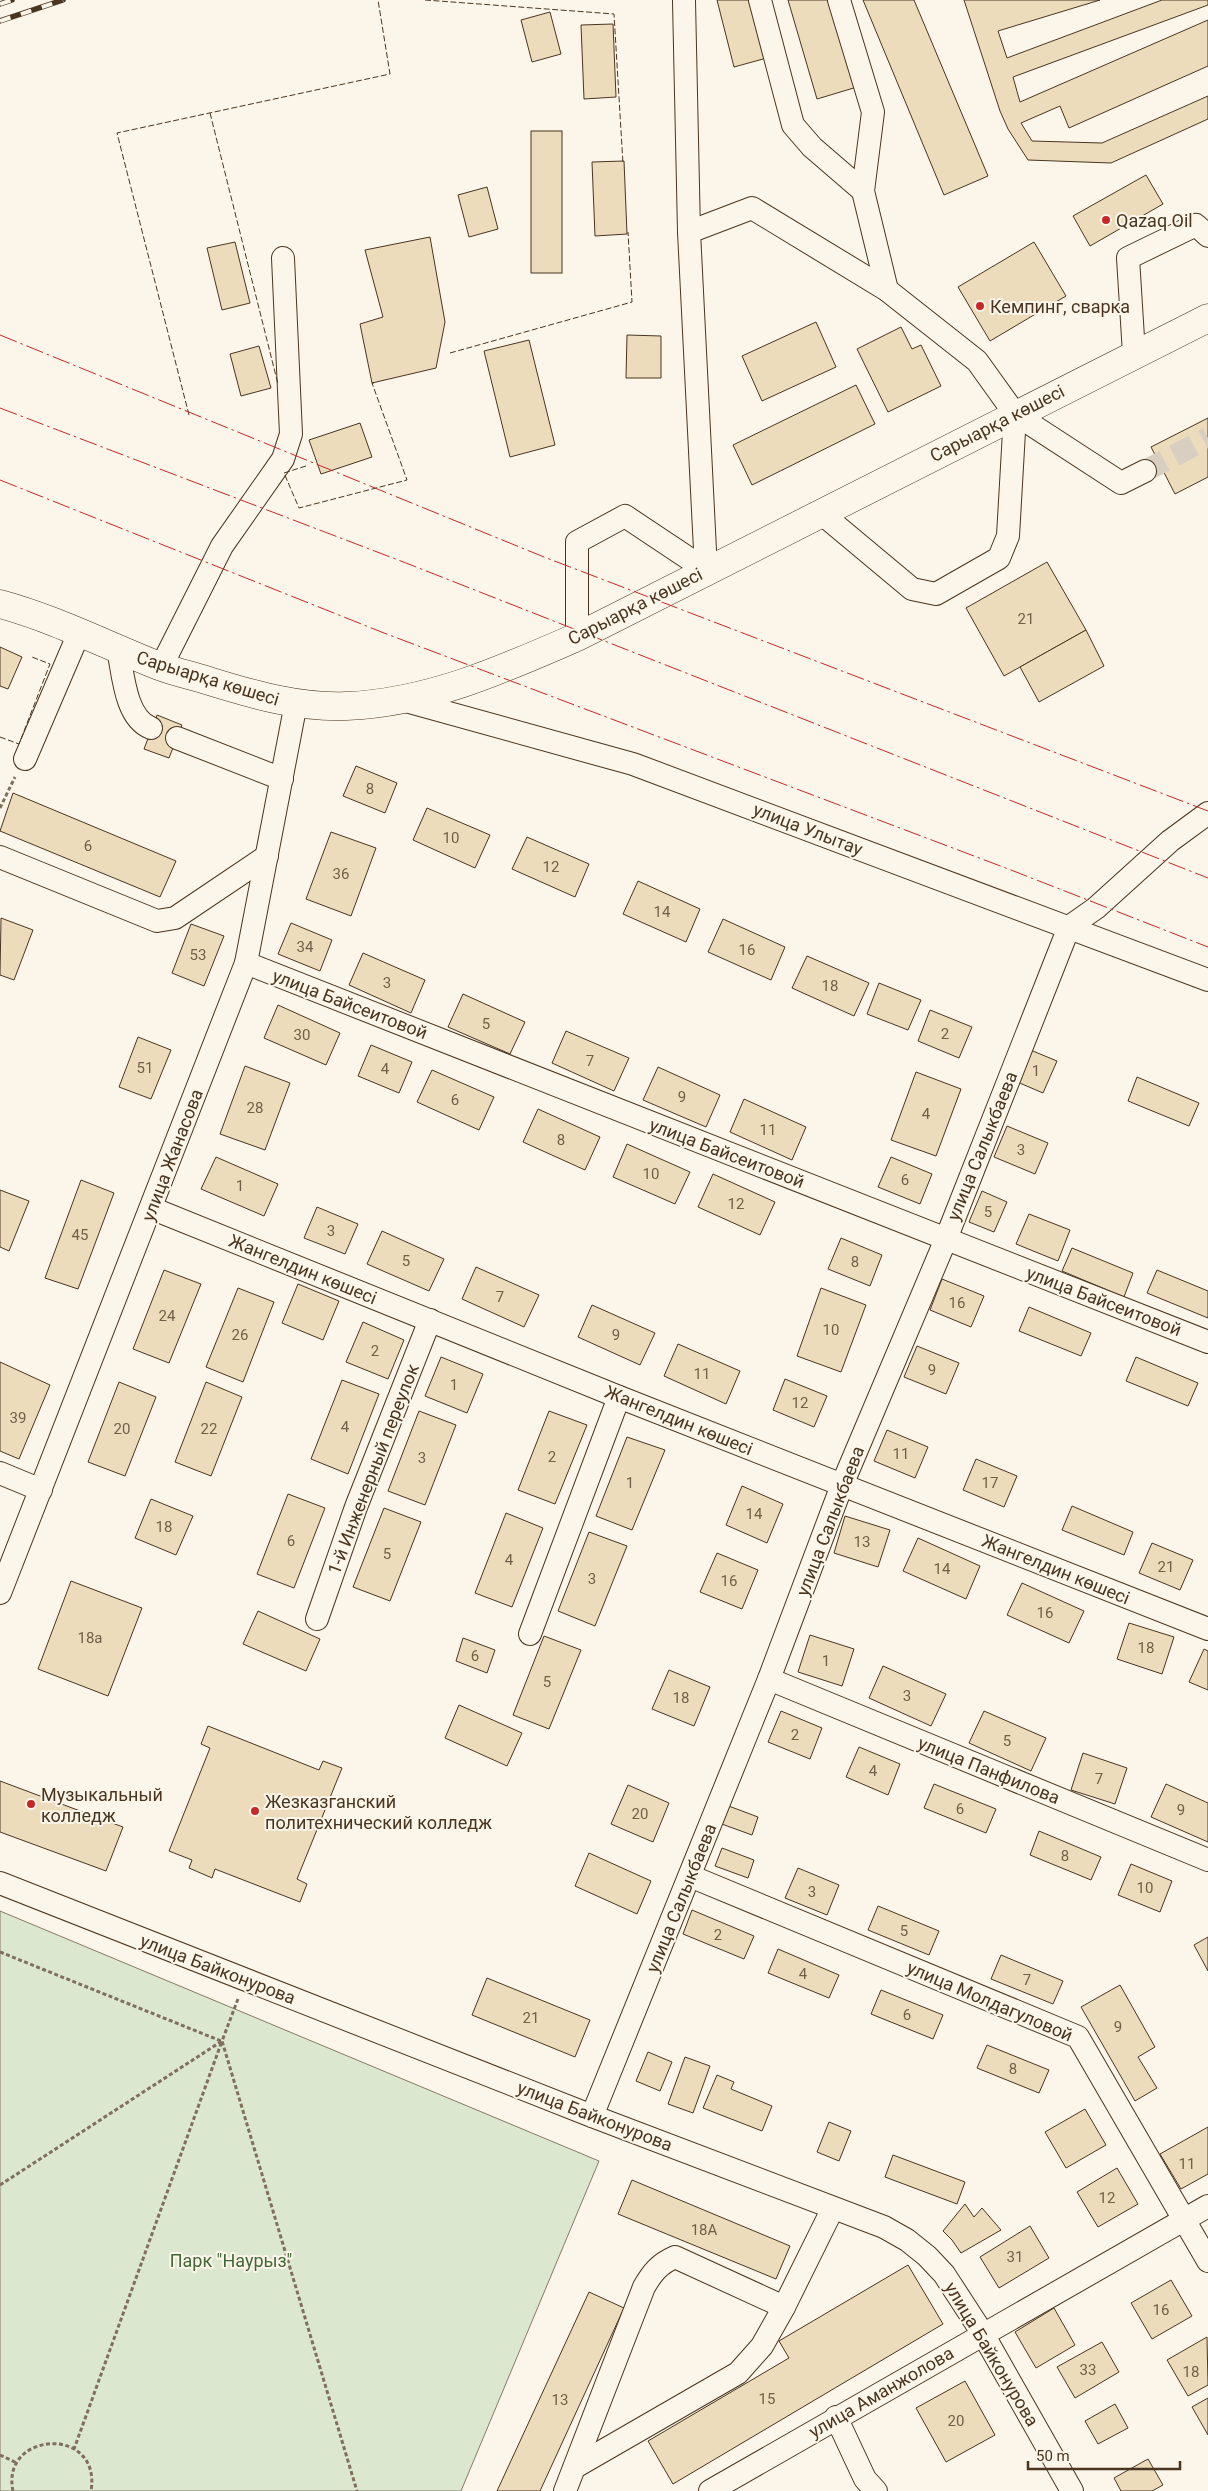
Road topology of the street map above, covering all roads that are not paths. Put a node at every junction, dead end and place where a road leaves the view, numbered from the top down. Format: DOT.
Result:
graph roads {
  1 [pos="760,0"];
  2 [pos="839,0"];
  3 [pos="684,2"];
  4 [pos="862,191"];
  5 [pos="689,232"];
  6 [pos="1208,236"];
  7 [pos="283,258"];
  8 [pos="887,290"];
  9 [pos="1208,318"];
  10 [pos="1134,354"];
  11 [pos="1015,414"];
  12 [pos="1145,471"];
  13 [pos="820,513"];
  14 [pos="706,570"];
  15 [pos="0,591"];
  16 [pos="0,604"];
  17 [pos="29,612"];
  18 [pos="79,633"];
  19 [pos="577,637"];
  20 [pos="118,649"];
  21 [pos="161,667"];
  22 [pos="402,700"];
  23 [pos="296,703"];
  24 [pos="151,728"];
  25 [pos="178,738"];
  26 [pos="25,759"];
  27 [pos="282,779"];
  28 [pos="1208,813"];
  29 [pos="267,856"];
  30 [pos="0,857"];
  31 [pos="1069,927"];
  32 [pos="246,964"];
  33 [pos="1208,980"];
  34 [pos="151,1208"];
  35 [pos="946,1239"];
  36 [pos="430,1320"];
  37 [pos="1208,1342"];
  38 [pos="619,1397"];
  39 [pos="0,1473"];
  40 [pos="842,1485"];
  41 [pos="41,1490"];
  42 [pos="0,1593"];
  43 [pos="317,1619"];
  44 [pos="1208,1629"];
  45 [pos="530,1634"];
  46 [pos="770,1679"];
  47 [pos="1208,1860"];
  48 [pos="690,1876"];
  49 [pos="0,1883"];
  50 [pos="592,2116"];
  51 [pos="1208,2206"];
  52 [pos="833,2208"];
  53 [pos="1184,2219"];
  54 [pos="1208,2261"];
  55 [pos="784,2307"];
  56 [pos="983,2334"];
  57 [pos="836,2417"];
  58 [pos="575,2467"];
  59 [pos="565,2491"];
  60 [pos="710,2491"];
  61 [pos="876,2491"];
  62 [pos="1072,2491"];
  1 -- 4 [label="street"];
  2 -- 4 [label="street"];
  3 -- 5 [label="street"];
  4 -- 8 [label="street"];
  5 -- 8 [label="street"];
  5 -- 14 [label="street"];
  6 -- 10 [label="street"];
  7 -- 21 [label="street"];
  8 -- 11 [label="street"];
  9 -- 10 [label="main road, Сарыарқа көшесі"];
  10 -- 11 [label="main road, Сарыарқа көшесі"];
  11 -- 12 [label="street"];
  11 -- 13 [label="main road, Сарыарқа көшесі"];
  11 -- 13 [label="street"];
  13 -- 14 [label="main road, Сарыарқа көшесі"];
  14 -- 19 [label="main road, Сарыарқа көшесі"];
  14 -- 19 [label="street"];
  15 -- 17 [label="main road"];
  16 -- 17 [label="main road"];
  17 -- 18 [label="main road, Сарыарқа көшесі"];
  18 -- 20 [label="main road, Сарыарқа көшесі"];
  18 -- 26 [label="street"];
  19 -- 22 [label="main road, Сарыарқа көшесі"];
  20 -- 21 [label="main road, Сарыарқа көшесі"];
  20 -- 24 [label="street"];
  21 -- 23 [label="main road, Сарыарқа көшесі"];
  22 -- 23 [label="main road, Сарыарқа көшесі"];
  22 -- 31 [label="street, улица Улытау"];
  23 -- 27 [label="street, улица Жанасова"];
  25 -- 27 [label="street"];
  27 -- 29 [label="street, улица Жанасова"];
  28 -- 31 [label="street"];
  29 -- 30 [label="street"];
  29 -- 32 [label="street, улица Жанасова"];
  31 -- 33 [label="street, улица Улытау"];
  31 -- 35 [label="street, улица Салыкбаева"];
  32 -- 34 [label="street, улица Жанасова"];
  32 -- 35 [label="street, улица Байсеитовой"];
  34 -- 36 [label="street, Жангелдин көшесі"];
  34 -- 41 [label="street, улица Жанасова"];
  35 -- 37 [label="street, улица Байсеитовой"];
  35 -- 40 [label="street, улица Салыкбаева"];
  36 -- 38 [label="street, Жангелдин көшесі"];
  36 -- 43 [label="street, 1-й Инженерный переулок"];
  38 -- 40 [label="street, Жангелдин көшесі"];
  38 -- 45 [label="street"];
  39 -- 41 [label="street"];
  40 -- 44 [label="street, Жангелдин көшесі"];
  40 -- 46 [label="street, улица Салыкбаева"];
  41 -- 42 [label="street, улица Жанасова"];
  46 -- 47 [label="street, улица Панфилова"];
  46 -- 48 [label="street, улица Салыкбаева"];
  48 -- 50 [label="street, улица Салыкбаева"];
  48 -- 53 [label="street, улица Молдагуловой"];
  49 -- 50 [label="street, улица Байконурова"];
  50 -- 52 [label="street, улица Байконурова"];
  51 -- 53 [label="street, улица Аманжолова"];
  52 -- 55 [label="street"];
  52 -- 56 [label="street, улица Байконурова"];
  53 -- 54 [label="street, улица Молдагуловой"];
  53 -- 56 [label="street, улица Аманжолова"];
  55 -- 58 [label="street"];
  55 -- 58 [label="street"];
  56 -- 57 [label="street, улица Аманжолова"];
  56 -- 62 [label="street, улица Байконурова"];
  57 -- 60 [label="street, улица Аманжолова"];
  57 -- 61 [label="street"];
  58 -- 59 [label="street"];
}
